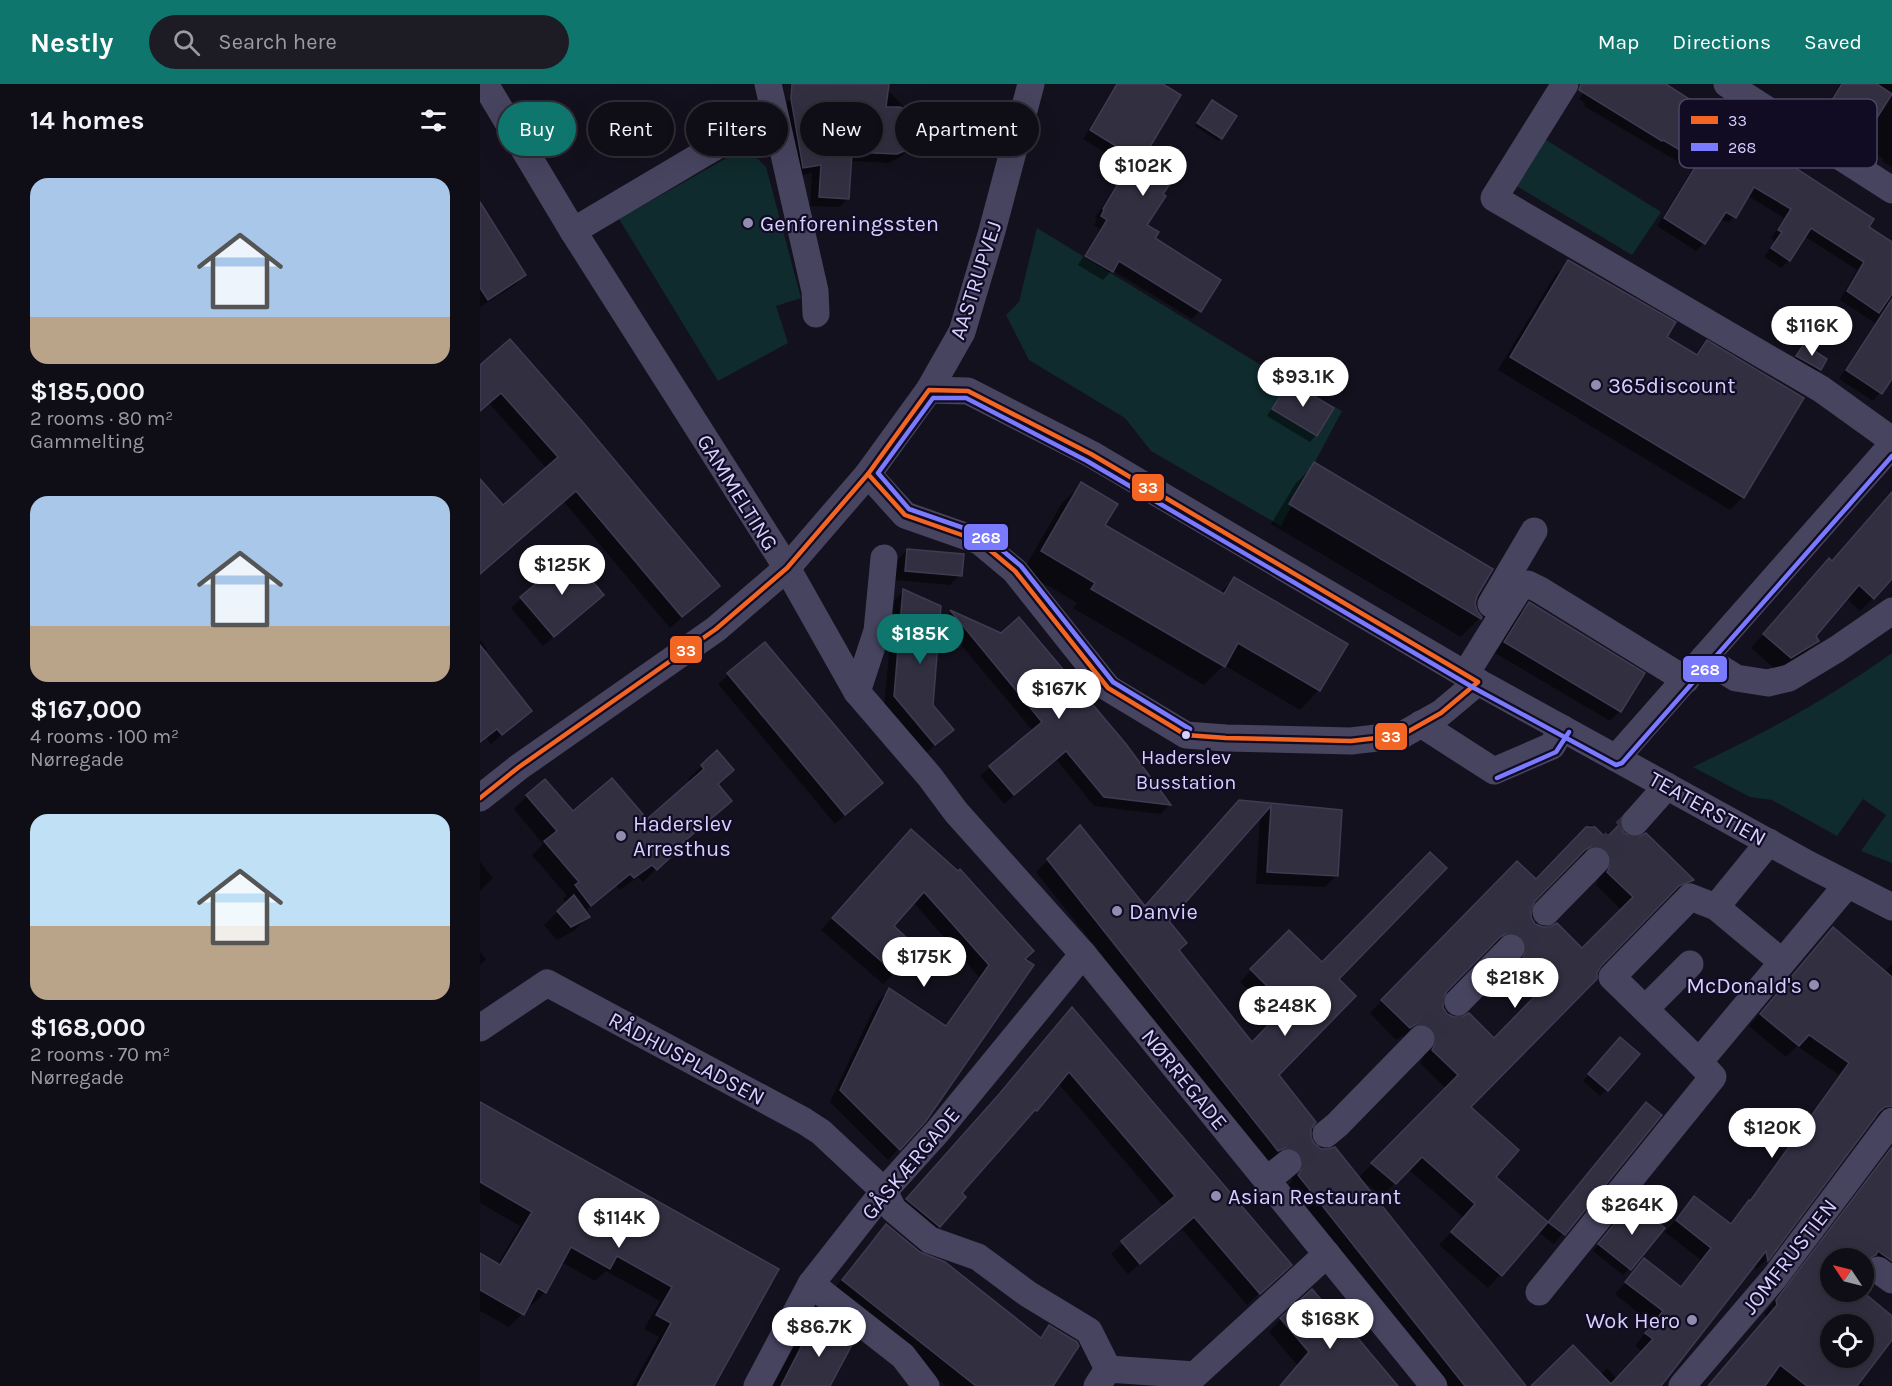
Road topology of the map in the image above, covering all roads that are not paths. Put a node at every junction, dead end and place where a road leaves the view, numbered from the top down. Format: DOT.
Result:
graph roads {
  1 [pos="486,84"];
  2 [pos="768,84"];
  3 [pos="1031,84"];
  4 [pos="1564,84"];
  5 [pos="1727,84"];
  6 [pos="1750,99"];
  7 [pos="772,102"];
  8 [pos="700,156"];
  9 [pos="784,156"];
  10 [pos="1858,168"];
  11 [pos="1892,190"];
  12 [pos="573,231"];
  13 [pos="816,314"];
  14 [pos="929,390"];
  15 [pos="1892,441"];
  16 [pos="1892,446"];
  17 [pos="868,474"];
  18 [pos="1534,531"];
  19 [pos="884,558"];
  20 [pos="787,568"];
  21 [pos="1892,611"];
  22 [pos="1704,658"];
  23 [pos="1465,675"];
  24 [pos="1686,680"];
  25 [pos="858,692"];
  26 [pos="1421,724"];
  27 [pos="1562,728"];
  28 [pos="1616,758"];
  29 [pos="930,777"];
  30 [pos="1667,786"];
  31 [pos="480,798"];
  32 [pos="1635,822"];
  33 [pos="1769,842"];
  34 [pos="1596,861"];
  35 [pos="1847,885"];
  36 [pos="1890,905"];
  37 [pos="1716,907"];
  38 [pos="1546,912"];
  39 [pos="1511,948"];
  40 [pos="1083,954"];
  41 [pos="1782,962"];
  42 [pos="1690,964"];
  43 [pos="1458,1002"];
  44 [pos="1645,1009"];
  45 [pos="480,1028"];
  46 [pos="1421,1040"];
  47 [pos="1699,1062"];
  48 [pos="1892,1121"];
  49 [pos="1326,1134"];
  50 [pos="1288,1163"];
  51 [pos="1267,1180"];
  52 [pos="884,1191"];
  53 [pos="1327,1254"];
  54 [pos="811,1284"];
  55 [pos="1539,1292"];
  56 [pos="1102,1378"];
  57 [pos="757,1386"];
  58 [pos="926,1386"];
  59 [pos="1434,1386"];
  60 [pos="1682,1386"];
  1 -- 12 [label="street, GAMMELTING"];
  2 -- 7 [label="street"];
  3 -- 14 [label="street, AASTRUPVEJ"];
  4 -- 15 [label="street"];
  5 -- 6 [label="street"];
  8 -- 12 [label="street"];
  9 -- 13 [label="street"];
  10 -- 11 [label="street"];
  12 -- 20 [label="street, GAMMELTING"];
  14 -- 17 [label="street, AASTRUPVEJ"];
  14 -- 23 [label="street, TEATERSTIEN"];
  16 -- 22 [label="street"];
  17 -- 20 [label="street, AASTRUPVEJ"];
  17 -- 26 [label="street"];
  18 -- 23 [label="street"];
  19 -- 25 [label="street"];
  20 -- 25 [label="street, GAMMELTING"];
  20 -- 31 [label="street, AASTRUPVEJ"];
  21 -- 22 [label="street"];
  22 -- 24 [label="street"];
  23 -- 24 [label="street"];
  23 -- 26 [label="street"];
  23 -- 27 [label="street, TEATERSTIEN"];
  24 -- 28 [label="street"];
  25 -- 29 [label="street, GAMMELTING"];
  26 -- 27 [label="street"];
  27 -- 28 [label="street, TEATERSTIEN"];
  28 -- 30 [label="street, TEATERSTIEN"];
  29 -- 40 [label="street, NØRREGADE"];
  30 -- 32 [label="street"];
  30 -- 33 [label="street, TEATERSTIEN"];
  33 -- 35 [label="street, TEATERSTIEN"];
  33 -- 37 [label="street"];
  34 -- 38 [label="street"];
  35 -- 36 [label="street, TEATERSTIEN"];
  35 -- 41 [label="street"];
  37 -- 41 [label="street"];
  37 -- 44 [label="street"];
  39 -- 43 [label="street"];
  40 -- 51 [label="street, NØRREGADE"];
  40 -- 52 [label="street, GÅSKÆRGADE"];
  41 -- 47 [label="street"];
  42 -- 44 [label="street"];
  44 -- 47 [label="street"];
  45 -- 52 [label="street, RÅDHUSPLADSEN"];
  46 -- 49 [label="street"];
  47 -- 55 [label="street"];
  48 -- 60 [label="street, JOMFRUSTIEN"];
  50 -- 51 [label="street"];
  51 -- 53 [label="street, NØRREGADE"];
  52 -- 54 [label="street, GÅSKÆRGADE"];
  52 -- 56 [label="street"];
  53 -- 56 [label="street"];
  53 -- 59 [label="street, NØRREGADE"];
  54 -- 57 [label="street, GÅSKÆRGADE"];
  54 -- 58 [label="street"];
}
